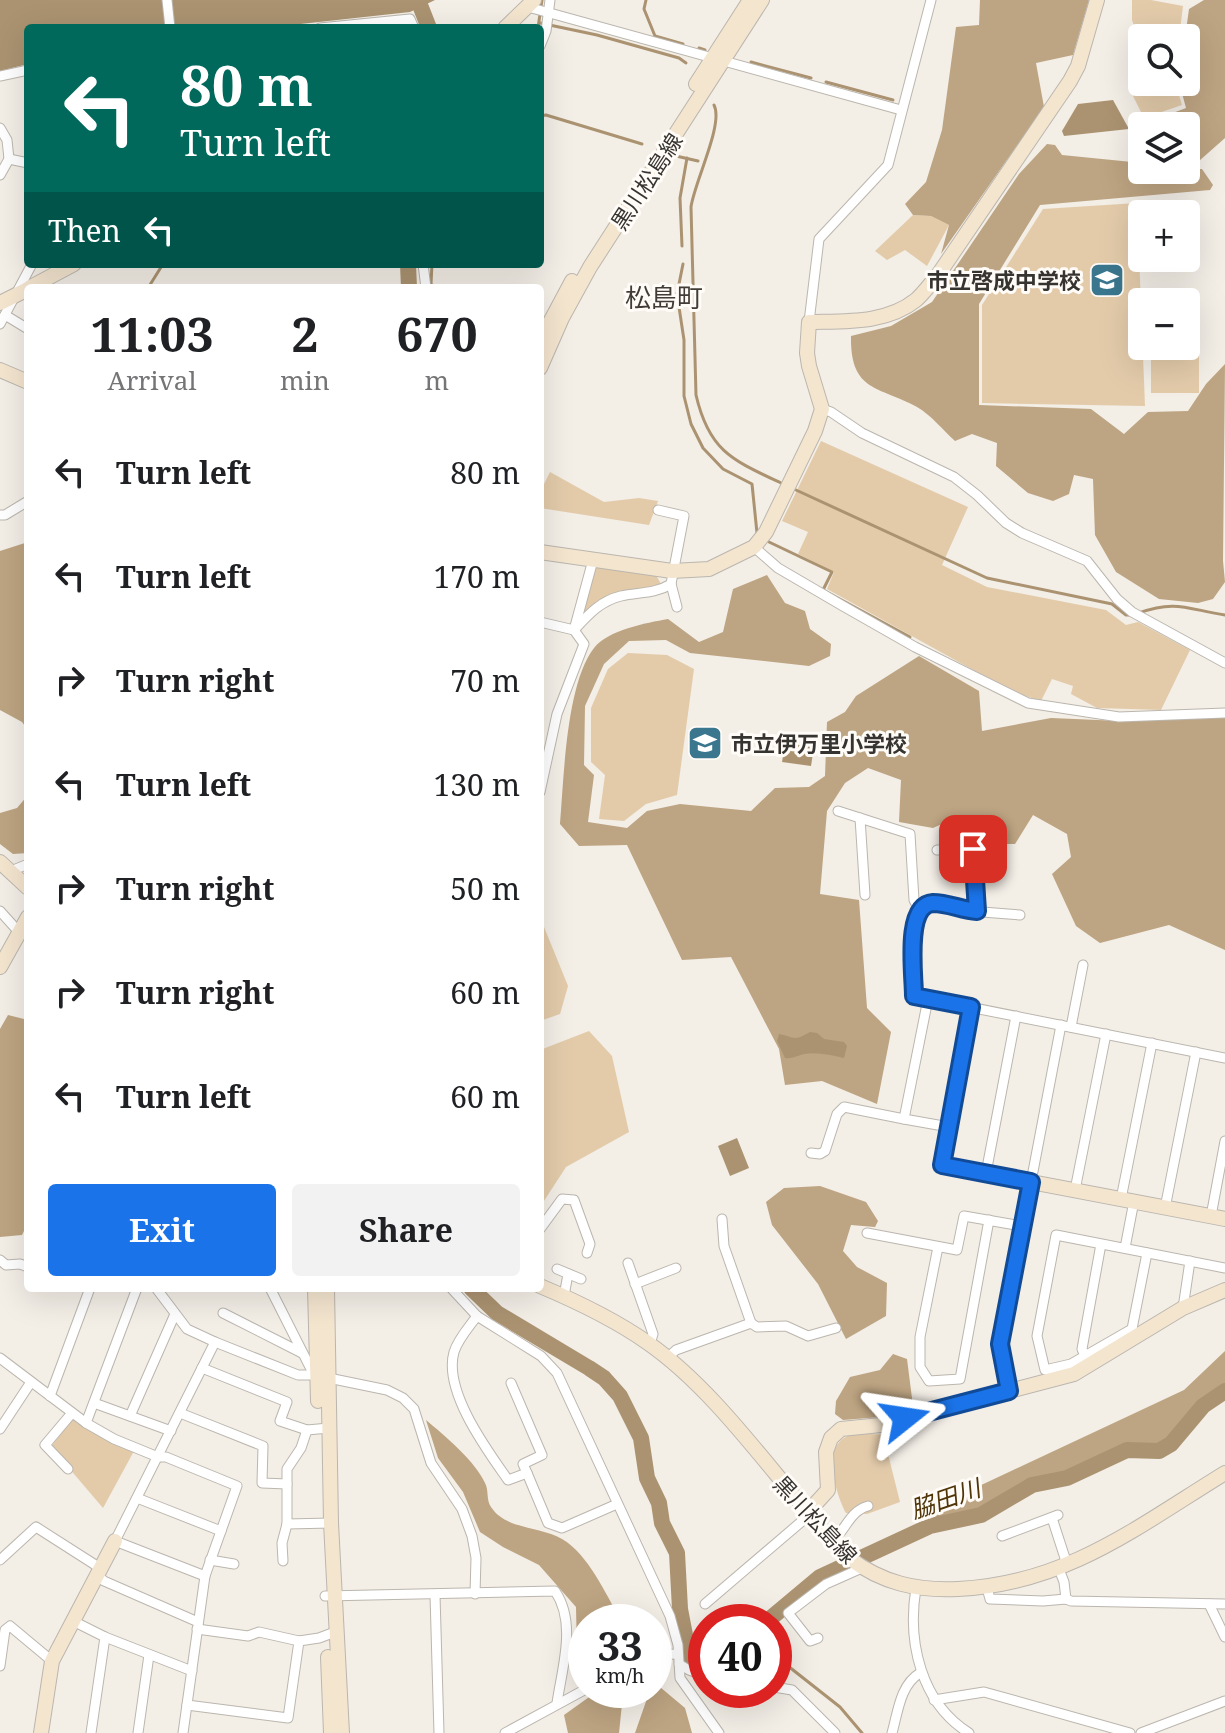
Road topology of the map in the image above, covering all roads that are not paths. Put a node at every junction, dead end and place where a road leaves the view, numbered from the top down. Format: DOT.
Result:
graph roads {
  1 [pos="167,0"];
  2 [pos="550,0"];
  3 [pos="750,0"];
  4 [pos="762,0"];
  5 [pos="931,0"];
  6 [pos="1097,0"];
  7 [pos="531,4"];
  8 [pos="549,14"];
  9 [pos="170,24"];
  10 [pos="360,24"];
  11 [pos="412,24"];
  12 [pos="509,24"];
  13 [pos="544,36"];
  14 [pos="717,60"];
  15 [pos="24,71"];
  16 [pos="0,76"];
  17 [pos="901,110"];
  18 [pos="0,128"];
  19 [pos="9,159"];
  20 [pos="24,162"];
  21 [pos="0,175"];
  22 [pos="67,268"];
  23 [pos="37,284"];
  24 [pos="24,291"];
  25 [pos="1,309"];
  26 [pos="809,322"];
  27 [pos="24,326"];
  28 [pos="544,334"];
  29 [pos="544,359"];
  30 [pos="0,370"];
  31 [pos="24,380"];
  32 [pos="822,409"];
  33 [pos="24,503"];
  34 [pos="658,510"];
  35 [pos="0,515"];
  36 [pos="754,547"];
  37 [pos="544,553"];
  38 [pos="593,560"];
  39 [pos="672,578"];
  40 [pos="677,607"];
  41 [pos="544,623"];
  42 [pos="574,630"];
  43 [pos="1225,663"];
  44 [pos="1225,713"];
  45 [pos="544,757"];
  46 [pos="838,811"];
  47 [pos="860,818"];
  48 [pos="937,850"];
  49 [pos="6,867"];
  50 [pos="24,884"];
  51 [pos="865,895"];
  52 [pos="919,909"];
  53 [pos="0,911"];
  54 [pos="977,911"];
  55 [pos="1020,915"];
  56 [pos="24,923"];
  57 [pos="18,931"];
  58 [pos="1083,965"];
  59 [pos="0,967"];
  60 [pos="928,999"];
  61 [pos="971,1007"];
  62 [pos="1016,1016"];
  63 [pos="1066,1026"];
  64 [pos="1106,1034"];
  65 [pos="1152,1043"];
  66 [pos="1196,1052"];
  67 [pos="1225,1058"];
  68 [pos="904,1119"];
  69 [pos="949,1127"];
  70 [pos="1225,1141"];
  71 [pos="811,1153"];
  72 [pos="986,1173"];
  73 [pos="1031,1182"];
  74 [pos="1075,1190"];
  75 [pos="1128,1200"];
  76 [pos="1165,1208"];
  77 [pos="1218,1218"];
  78 [pos="722,1219"];
  79 [pos="989,1220"];
  80 [pos="544,1224"];
  81 [pos="1022,1226"];
  82 [pos="867,1233"];
  83 [pos="1101,1244"];
  84 [pos="938,1247"];
  85 [pos="1125,1248"];
  86 [pos="587,1253"];
  87 [pos="1147,1253"];
  88 [pos="0,1260"];
  89 [pos="1190,1261"];
  90 [pos="628,1263"];
  91 [pos="24,1266"];
  92 [pos="676,1268"];
  93 [pos="1225,1268"];
  94 [pos="557,1269"];
  95 [pos="568,1274"];
  96 [pos="581,1279"];
  97 [pos="635,1284"];
  98 [pos="544,1288"];
  99 [pos="1225,1290"];
  100 [pos="89,1292"];
  101 [pos="136,1292"];
  102 [pos="159,1292"];
  103 [pos="272,1292"];
  104 [pos="315,1292"];
  105 [pos="327,1292"];
  106 [pos="455,1292"];
  107 [pos="564,1296"];
  108 [pos="1183,1308"];
  109 [pos="223,1313"];
  110 [pos="175,1314"];
  111 [pos="477,1316"];
  112 [pos="751,1323"];
  113 [pos="836,1328"];
  114 [pos="215,1342"];
  115 [pos="650,1344"];
  116 [pos="302,1353"];
  117 [pos="1085,1356"];
  118 [pos="0,1358"];
  119 [pos="667,1358"];
  120 [pos="202,1368"];
  121 [pos="319,1377"];
  122 [pos="31,1382"];
  123 [pos="511,1383"];
  124 [pos="1009,1391"];
  125 [pos="50,1396"];
  126 [pos="94,1403"];
  127 [pos="72,1413"];
  128 [pos="180,1413"];
  129 [pos="130,1416"];
  130 [pos="86,1423"];
  131 [pos="0,1429"];
  132 [pos="318,1429"];
  133 [pos="171,1431"];
  134 [pos="158,1457"];
  135 [pos="68,1469"];
  136 [pos="527,1473"];
  137 [pos="1225,1473"];
  138 [pos="287,1484"];
  139 [pos="137,1498"];
  140 [pos="617,1504"];
  141 [pos="868,1506"];
  142 [pos="808,1512"];
  143 [pos="327,1523"];
  144 [pos="287,1524"];
  145 [pos="221,1531"];
  146 [pos="1002,1536"];
  147 [pos="115,1541"];
  148 [pos="833,1541"];
  149 [pos="0,1560"];
  150 [pos="210,1560"];
  151 [pos="283,1561"];
  152 [pos="234,1564"];
  153 [pos="862,1568"];
  154 [pos="1062,1568"];
  155 [pos="98,1576"];
  156 [pos="205,1576"];
  157 [pos="916,1588"];
  158 [pos="987,1588"];
  159 [pos="475,1594"];
  160 [pos="435,1595"];
  161 [pos="329,1596"];
  162 [pos="1066,1599"];
  163 [pos="705,1604"];
  164 [pos="1209,1604"];
  165 [pos="1225,1604"];
  166 [pos="73,1621"];
  167 [pos="198,1626"];
  168 [pos="331,1633"];
  169 [pos="105,1637"];
  170 [pos="1225,1637"];
  171 [pos="818,1638"];
  172 [pos="299,1641"];
  173 [pos="2,1643"];
  174 [pos="149,1655"];
  175 [pos="672,1658"];
  176 [pos="678,1659"];
  177 [pos="52,1661"];
  178 [pos="0,1666"];
  179 [pos="688,1669"];
  180 [pos="192,1671"];
  181 [pos="920,1673"];
  182 [pos="792,1690"];
  183 [pos="568,1698"];
  184 [pos="934,1700"];
  185 [pos="1225,1701"];
  186 [pos="557,1703"];
  187 [pos="187,1705"];
  188 [pos="1094,1728"];
  189 [pos="41,1733"];
  190 [pos="91,1733"];
  191 [pos="138,1733"];
  192 [pos="183,1733"];
  193 [pos="331,1733"];
  194 [pos="342,1733"];
  195 [pos="439,1733"];
  196 [pos="505,1733"];
  197 [pos="719,1733"];
  198 [pos="835,1733"];
  199 [pos="892,1733"];
  200 [pos="969,1733"];
  201 [pos="1130,1733"];
  202 [pos="1141,1733"];
  1 -- 9 [label="street"];
  2 -- 8 [label="street"];
  3 -- 14 [label="street, 黒川松島線"];
  4 -- 14 [label="street, 黒川松島線"];
  5 -- 17 [label="street"];
  6 -- 26 [label="street"];
  7 -- 8 [label="street"];
  7 -- 12 [label="street"];
  8 -- 13 [label="street"];
  8 -- 14 [label="street"];
  10 -- 11 [label="street"];
  14 -- 17 [label="street"];
  14 -- 28 [label="street, 黒川松島線"];
  14 -- 29 [label="street, 黒川松島線"];
  15 -- 16 [label="street"];
  17 -- 26 [label="street"];
  18 -- 19 [label="street"];
  19 -- 20 [label="street"];
  19 -- 21 [label="street"];
  22 -- 23 [label="street"];
  24 -- 25 [label="street"];
  25 -- 27 [label="street"];
  26 -- 32 [label="street"];
  30 -- 31 [label="street"];
  32 -- 36 [label="street"];
  32 -- 43 [label="street"];
  33 -- 35 [label="street"];
  34 -- 39 [label="street"];
  36 -- 39 [label="street"];
  36 -- 44 [label="street"];
  37 -- 38 [label="street"];
  38 -- 39 [label="street"];
  38 -- 42 [label="street"];
  39 -- 40 [label="street"];
  39 -- 42 [label="street"];
  41 -- 42 [label="street"];
  42 -- 45 [label="street"];
  46 -- 47 [label="street"];
  47 -- 51 [label="street"];
  47 -- 52 [label="street"];
  48 -- 54 [label="street"];
  49 -- 50 [label="street"];
  52 -- 54 [label="street"];
  52 -- 60 [label="street"];
  53 -- 57 [label="street"];
  54 -- 55 [label="street"];
  56 -- 57 [label="street"];
  57 -- 59 [label="street"];
  58 -- 63 [label="street"];
  60 -- 61 [label="street"];
  60 -- 68 [label="street"];
  61 -- 62 [label="street"];
  61 -- 69 [label="street"];
  62 -- 63 [label="street"];
  62 -- 72 [label="street"];
  63 -- 64 [label="street"];
  63 -- 73 [label="street"];
  64 -- 65 [label="street"];
  64 -- 74 [label="street"];
  65 -- 66 [label="street"];
  65 -- 75 [label="street"];
  66 -- 67 [label="street"];
  66 -- 76 [label="street"];
  68 -- 69 [label="street"];
  68 -- 71 [label="street"];
  69 -- 72 [label="street"];
  70 -- 77 [label="street"];
  72 -- 73 [label="street"];
  73 -- 74 [label="street"];
  73 -- 81 [label="street"];
  74 -- 75 [label="street"];
  75 -- 76 [label="street"];
  75 -- 85 [label="street"];
  76 -- 77 [label="street"];
  78 -- 112 [label="street"];
  79 -- 81 [label="street"];
  79 -- 84 [label="street"];
  79 -- 84 [label="street"];
  80 -- 86 [label="street"];
  81 -- 124 [label="street"];
  82 -- 84 [label="street"];
  83 -- 85 [label="street"];
  83 -- 117 [label="street"];
  83 -- 117 [label="street"];
  85 -- 87 [label="street"];
  87 -- 89 [label="street"];
  87 -- 117 [label="street"];
  88 -- 91 [label="street"];
  89 -- 93 [label="street"];
  89 -- 108 [label="street"];
  90 -- 97 [label="street"];
  92 -- 97 [label="street"];
  94 -- 95 [label="street"];
  95 -- 96 [label="street"];
  95 -- 107 [label="street"];
  97 -- 115 [label="street"];
  98 -- 107 [label="street, 黒川松島線"];
  99 -- 108 [label="street"];
  100 -- 125 [label="street"];
  101 -- 126 [label="street"];
  102 -- 110 [label="street"];
  103 -- 116 [label="street"];
  104 -- 121 [label="street"];
  105 -- 121 [label="street"];
  106 -- 111 [label="street"];
  107 -- 115 [label="street, 黒川松島線"];
  108 -- 124 [label="street"];
  109 -- 116 [label="street"];
  110 -- 114 [label="street"];
  110 -- 129 [label="street"];
  111 -- 136 [label="street"];
  111 -- 140 [label="street"];
  112 -- 113 [label="street"];
  112 -- 119 [label="street"];
  114 -- 120 [label="street"];
  114 -- 121 [label="street"];
  115 -- 119 [label="street, 黒川松島線"];
  116 -- 121 [label="street"];
  118 -- 122 [label="street"];
  119 -- 142 [label="street, 黒川松島線"];
  120 -- 128 [label="street"];
  120 -- 132 [label="street"];
  121 -- 132 [label="street"];
  121 -- 159 [label="street"];
  122 -- 125 [label="street"];
  122 -- 131 [label="street"];
  123 -- 136 [label="street"];
  124 -- 142 [label="street"];
  125 -- 127 [label="street"];
  126 -- 129 [label="street"];
  126 -- 130 [label="street"];
  127 -- 130 [label="street"];
  127 -- 135 [label="street"];
  128 -- 133 [label="street"];
  128 -- 138 [label="street"];
  129 -- 133 [label="street"];
  130 -- 134 [label="street"];
  132 -- 138 [label="street"];
  132 -- 143 [label="street"];
  133 -- 134 [label="street"];
  134 -- 139 [label="street"];
  134 -- 145 [label="street"];
  136 -- 140 [label="street"];
  137 -- 154 [label="street, 黒川松島線"];
  138 -- 144 [label="street"];
  139 -- 145 [label="street"];
  139 -- 147 [label="street"];
  140 -- 176 [label="street"];
  141 -- 148 [label="street"];
  142 -- 148 [label="street, 黒川松島線"];
  142 -- 163 [label="street"];
  143 -- 144 [label="street"];
  143 -- 161 [label="street"];
  144 -- 151 [label="street"];
  145 -- 150 [label="street"];
  146 -- 154 [label="street"];
  147 -- 155 [label="street"];
  147 -- 156 [label="street"];
  148 -- 153 [label="street, 黒川松島線"];
  149 -- 155 [label="street"];
  150 -- 152 [label="street"];
  150 -- 156 [label="street"];
  153 -- 157 [label="street, 黒川松島線"];
  153 -- 171 [label="street"];
  154 -- 158 [label="street, 黒川松島線"];
  154 -- 162 [label="street"];
  155 -- 166 [label="street"];
  155 -- 167 [label="street"];
  156 -- 167 [label="street"];
  157 -- 158 [label="street, 黒川松島線"];
  157 -- 181 [label="street"];
  158 -- 162 [label="street"];
  159 -- 160 [label="street"];
  159 -- 186 [label="street"];
  160 -- 161 [label="street"];
  160 -- 195 [label="street"];
  161 -- 168 [label="street"];
  162 -- 164 [label="street"];
  164 -- 165 [label="street"];
  164 -- 170 [label="street"];
  166 -- 169 [label="street"];
  166 -- 177 [label="street"];
  167 -- 172 [label="street"];
  167 -- 180 [label="street"];
  168 -- 172 [label="street"];
  168 -- 193 [label="street"];
  168 -- 194 [label="street"];
  169 -- 174 [label="street"];
  169 -- 190 [label="street"];
  172 -- 187 [label="street"];
  173 -- 177 [label="street"];
  173 -- 178 [label="street"];
  174 -- 180 [label="street"];
  174 -- 191 [label="street"];
  175 -- 176 [label="street"];
  176 -- 179 [label="street"];
  176 -- 197 [label="street"];
  177 -- 189 [label="street"];
  180 -- 187 [label="street"];
  181 -- 184 [label="street"];
  181 -- 199 [label="street"];
  182 -- 198 [label="street"];
  183 -- 186 [label="street"];
  184 -- 188 [label="street"];
  184 -- 200 [label="street"];
  185 -- 202 [label="street"];
  186 -- 196 [label="street"];
  187 -- 192 [label="street"];
  188 -- 201 [label="street"];
}
